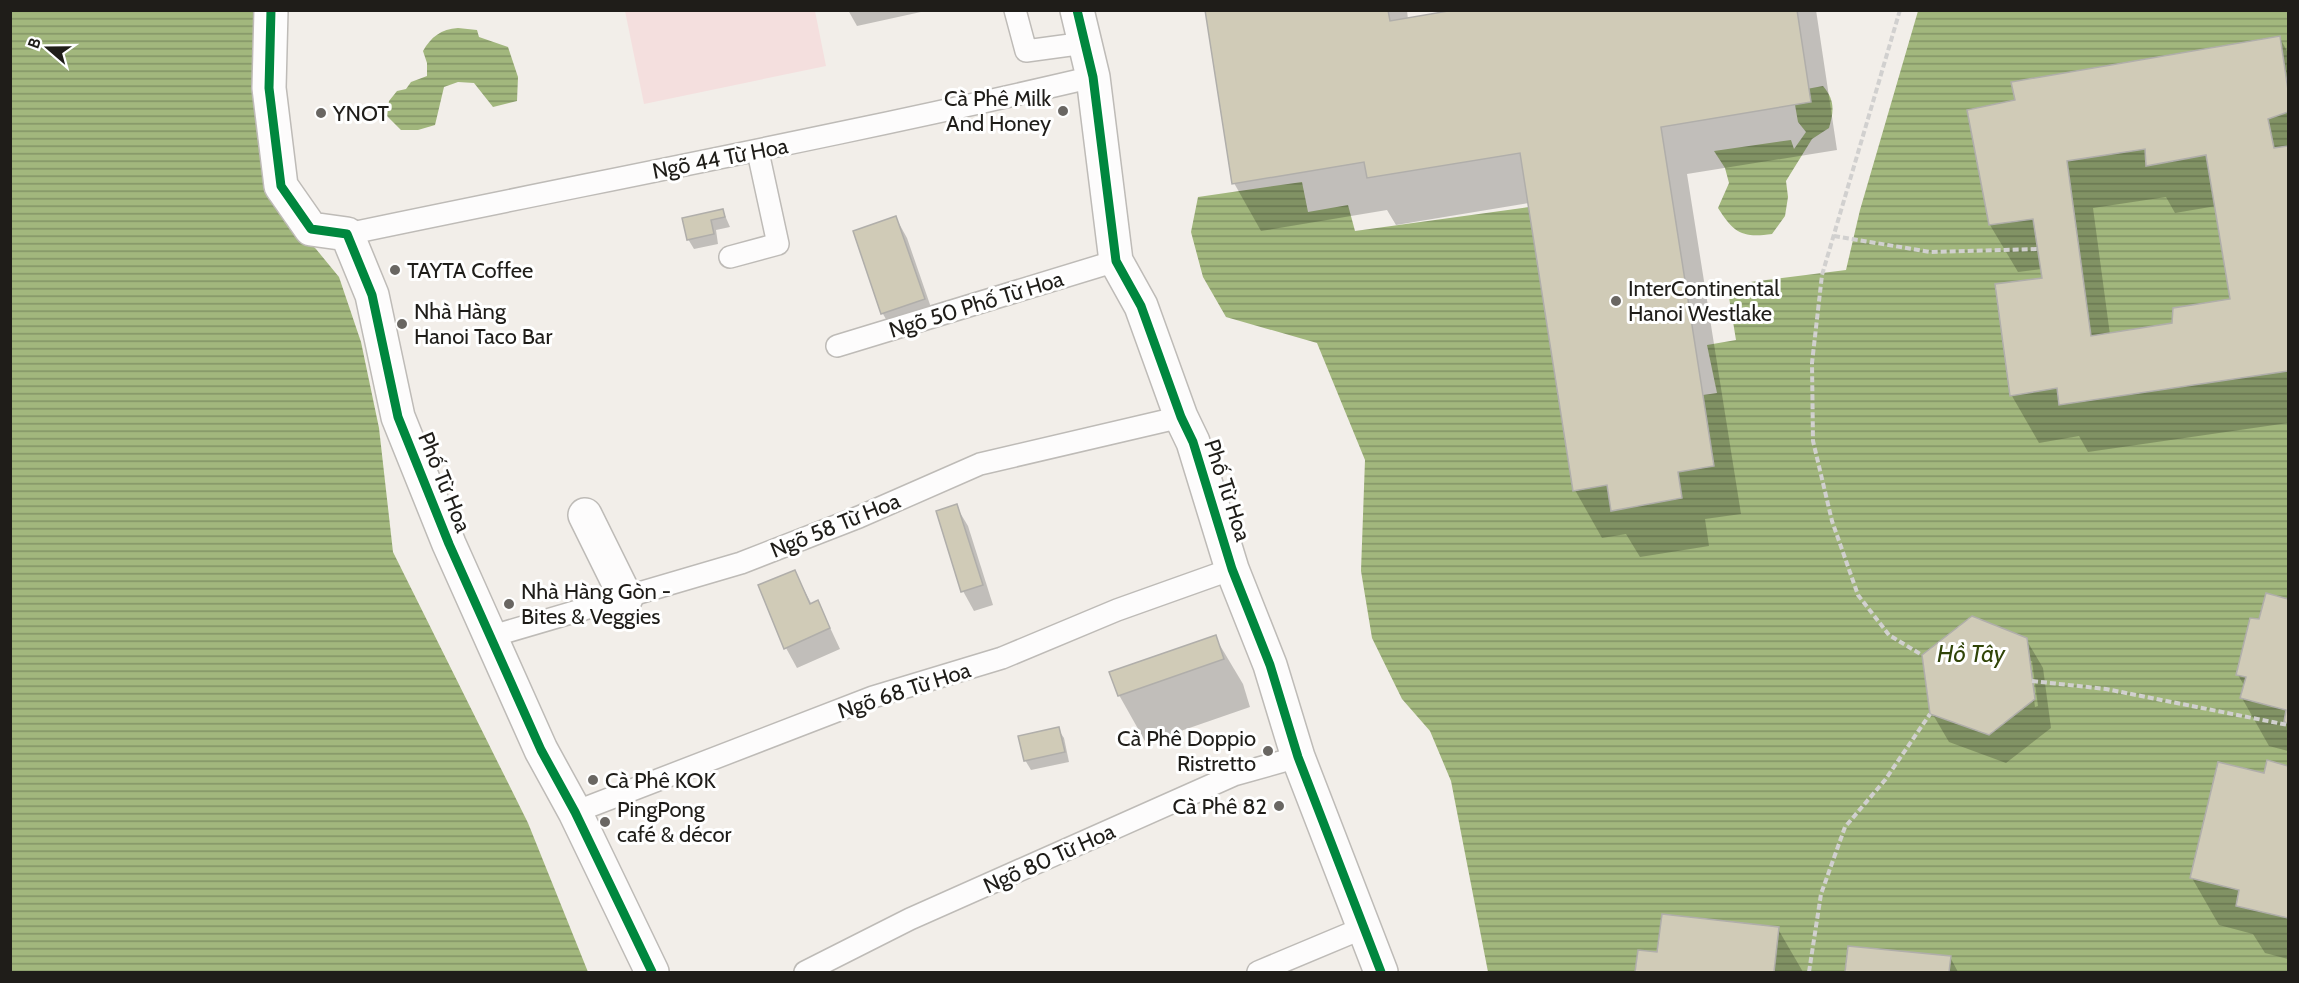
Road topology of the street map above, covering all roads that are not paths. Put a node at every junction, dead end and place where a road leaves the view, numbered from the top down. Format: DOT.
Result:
graph roads {
  1 [pos="271,10"];
  2 [pos="1015,10"];
  3 [pos="1077,10"];
  4 [pos="1085,43"];
  5 [pos="1093,77"];
  6 [pos="758,152"];
  7 [pos="346,234"];
  8 [pos="730,257"];
  9 [pos="1116,261"];
  10 [pos="837,346"];
  11 [pos="1181,417"];
  12 [pos="585,515"];
  13 [pos="1232,569"];
  14 [pos="626,598"];
  15 [pos="489,637"];
  16 [pos="1298,758"];
  17 [pos="575,812"];
  18 [pos="1363,928"];
  19 [pos="652,972"];
  20 [pos="805,972"];
  21 [pos="1258,972"];
  22 [pos="1381,972"];
  1 -- 7 [label="street"];
  2 -- 4 [label="lane"];
  3 -- 4 [label="street, Phố Từ Hoa"];
  4 -- 5 [label="street, Phố Từ Hoa"];
  5 -- 6 [label="lane, Ngõ 44 Từ Hoa"];
  5 -- 9 [label="street, Phố Từ Hoa"];
  6 -- 7 [label="lane, Ngõ 44 Từ Hoa"];
  6 -- 8 [label="lane"];
  7 -- 15 [label="street, Phố Từ Hoa"];
  9 -- 10 [label="lane, Ngõ 50 Phố Từ Hoa"];
  9 -- 11 [label="street, Phố Từ Hoa"];
  11 -- 13 [label="street, Phố Từ Hoa"];
  11 -- 14 [label="lane, Ngõ 58 Từ Hoa"];
  12 -- 14 [label="street"];
  13 -- 16 [label="street, Phố Từ Hoa"];
  13 -- 17 [label="lane, Ngõ 68 Từ Hoa"];
  14 -- 15 [label="lane, Ngõ 58 Từ Hoa"];
  15 -- 17 [label="street, Phố Từ Hoa"];
  16 -- 18 [label="street, Phố Từ Hoa"];
  16 -- 20 [label="lane, Ngõ 80 Từ Hoa"];
  17 -- 19 [label="street, Phố Từ Hoa"];
  18 -- 21 [label="lane"];
  18 -- 22 [label="street, Phố Từ Hoa"];
}
